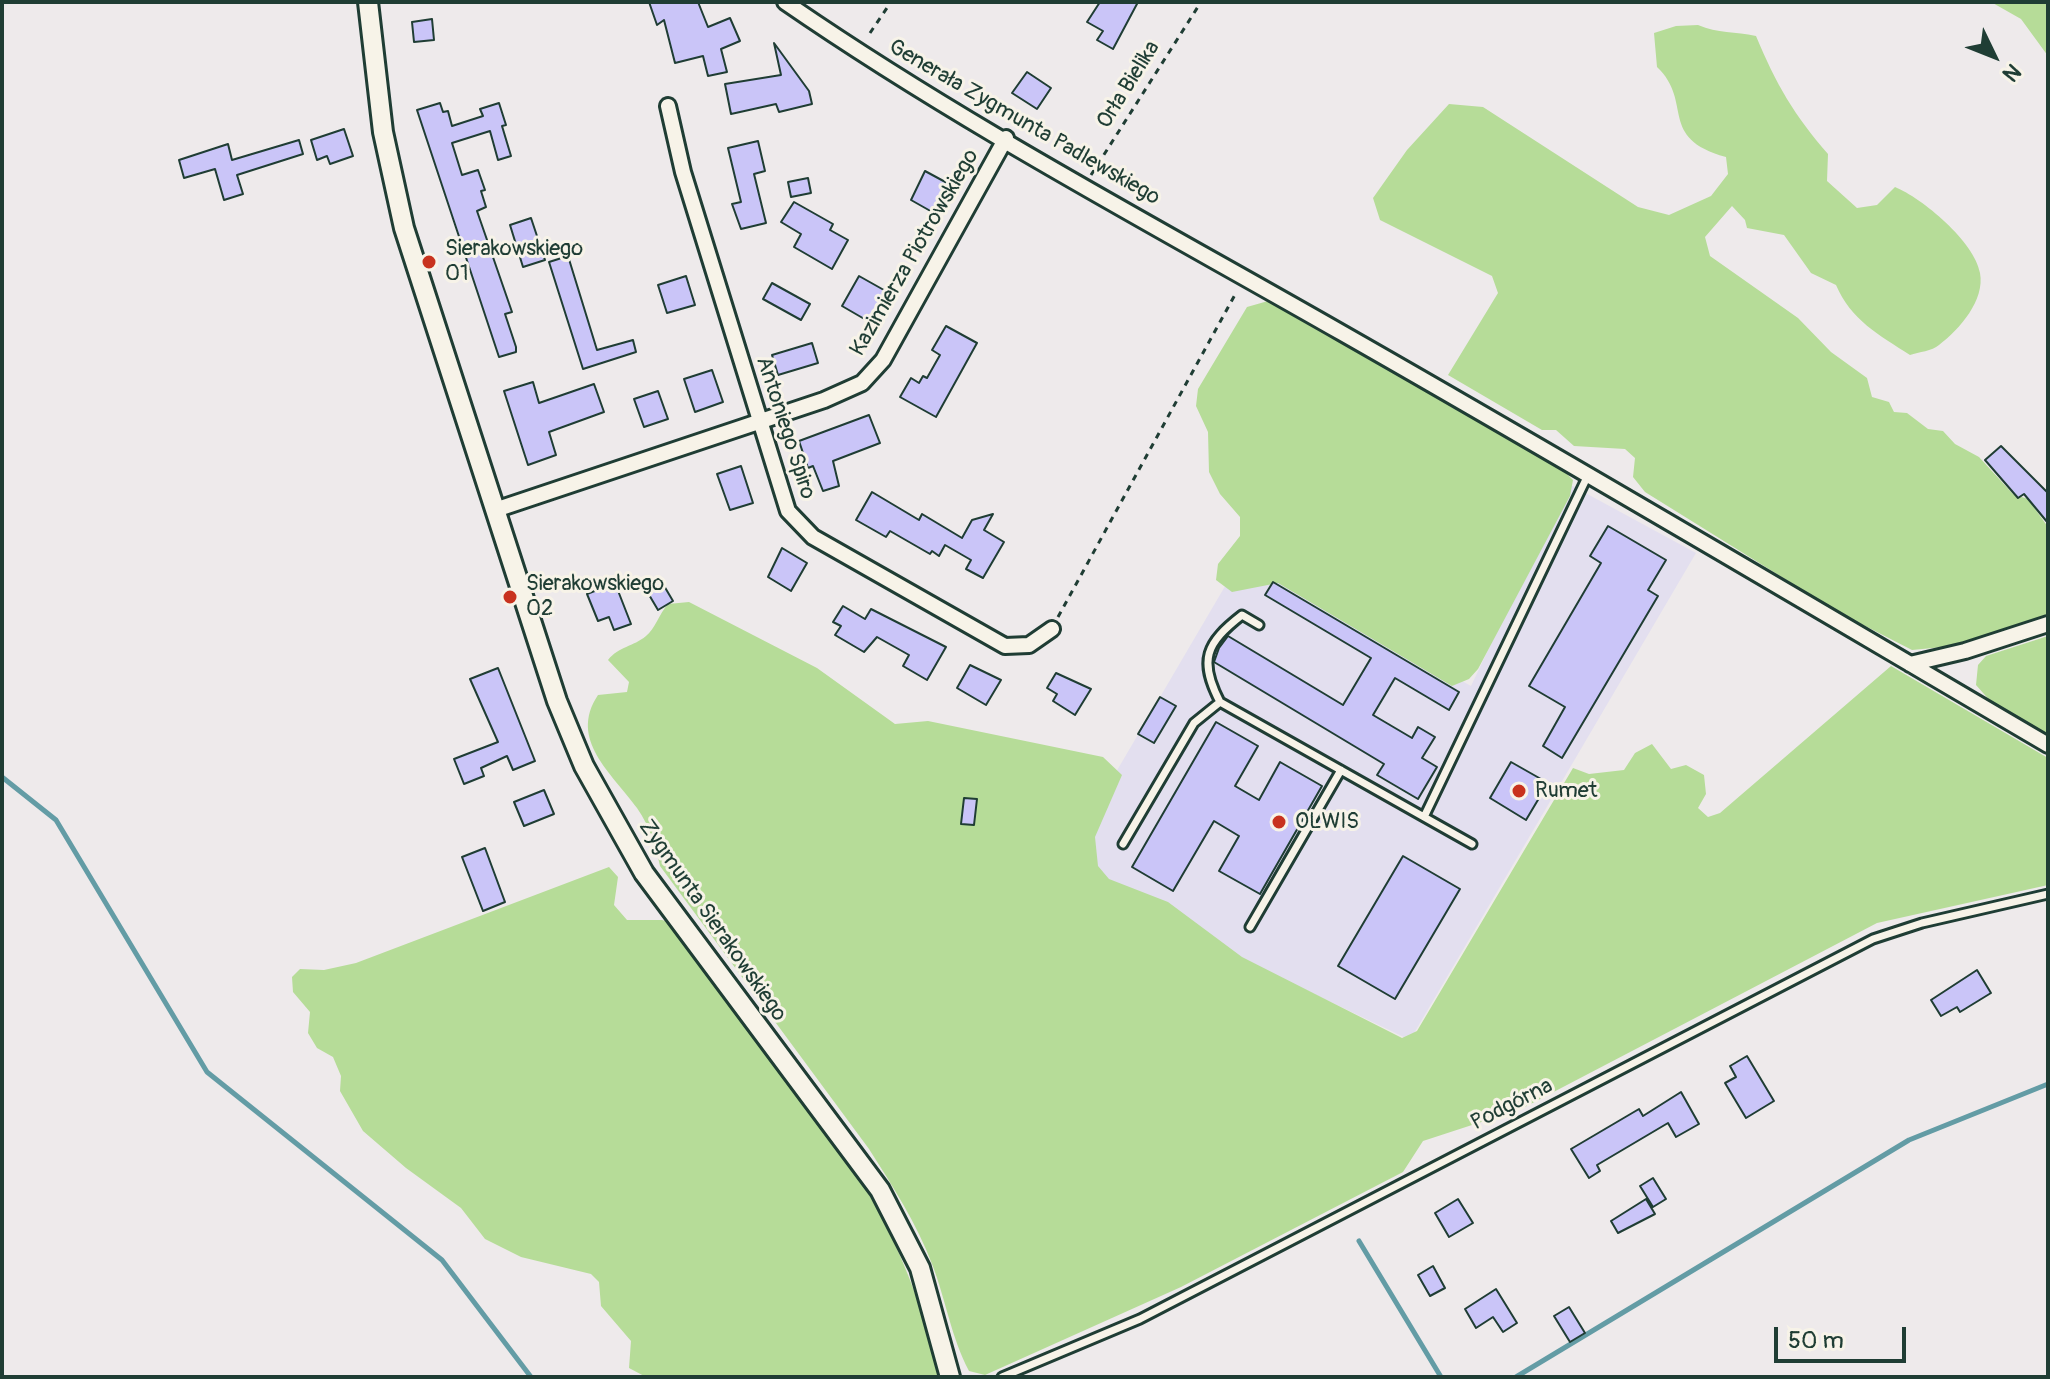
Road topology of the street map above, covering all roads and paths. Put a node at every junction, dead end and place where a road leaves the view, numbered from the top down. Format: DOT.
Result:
graph roads {
  1 [pos="368,2"];
  2 [pos="785,2"];
  3 [pos="891,2"];
  4 [pos="1201,2"];
  5 [pos="870,33"];
  6 [pos="668,106"];
  7 [pos="1006,138"];
  8 [pos="1085,185"];
  9 [pos="1245,277"];
  10 [pos="758,421"];
  11 [pos="1589,473"];
  12 [pos="495,510"];
  13 [pos="2048,624"];
  14 [pos="1259,625"];
  15 [pos="1052,629"];
  16 [pos="1910,664"];
  17 [pos="1220,702"];
  18 [pos="2048,745"];
  19 [pos="1341,770"];
  20 [pos="1424,817"];
  21 [pos="1123,844"];
  22 [pos="1472,844"];
  23 [pos="2048,894"];
  24 [pos="1250,927"];
  25 [pos="950,1377"];
  26 [pos="1002,1377"];
  1 -- 12 [label="street, Zygmunta Sierakowskiego"];
  2 -- 7 [label="street, Generała Zygmunta Padlewskiego"];
  3 -- 5 [label="path"];
  4 -- 8 [label="path, Orła Bielika"];
  6 -- 10 [label="street, Antoniego Spiro"];
  7 -- 8 [label="street, Generała Zygmunta Padlewskiego"];
  7 -- 10 [label="street, Kazimierza Piotrowskiego"];
  8 -- 9 [label="street, Generała Zygmunta Padlewskiego"];
  9 -- 11 [label="street, Generała Zygmunta Padlewskiego"];
  9 -- 15 [label="path"];
  10 -- 12 [label="street, Kazimierza Piotrowskiego"];
  10 -- 15 [label="street, Antoniego Spiro"];
  11 -- 16 [label="street, Generała Zygmunta Padlewskiego"];
  11 -- 20 [label="lane"];
  12 -- 25 [label="street, Zygmunta Sierakowskiego"];
  13 -- 16 [label="street"];
  14 -- 17 [label="lane"];
  16 -- 18 [label="street, Generała Zygmunta Padlewskiego"];
  17 -- 19 [label="lane"];
  17 -- 21 [label="lane"];
  19 -- 20 [label="lane"];
  19 -- 24 [label="lane"];
  20 -- 22 [label="lane"];
  23 -- 26 [label="lane, Podgórna"];
}
